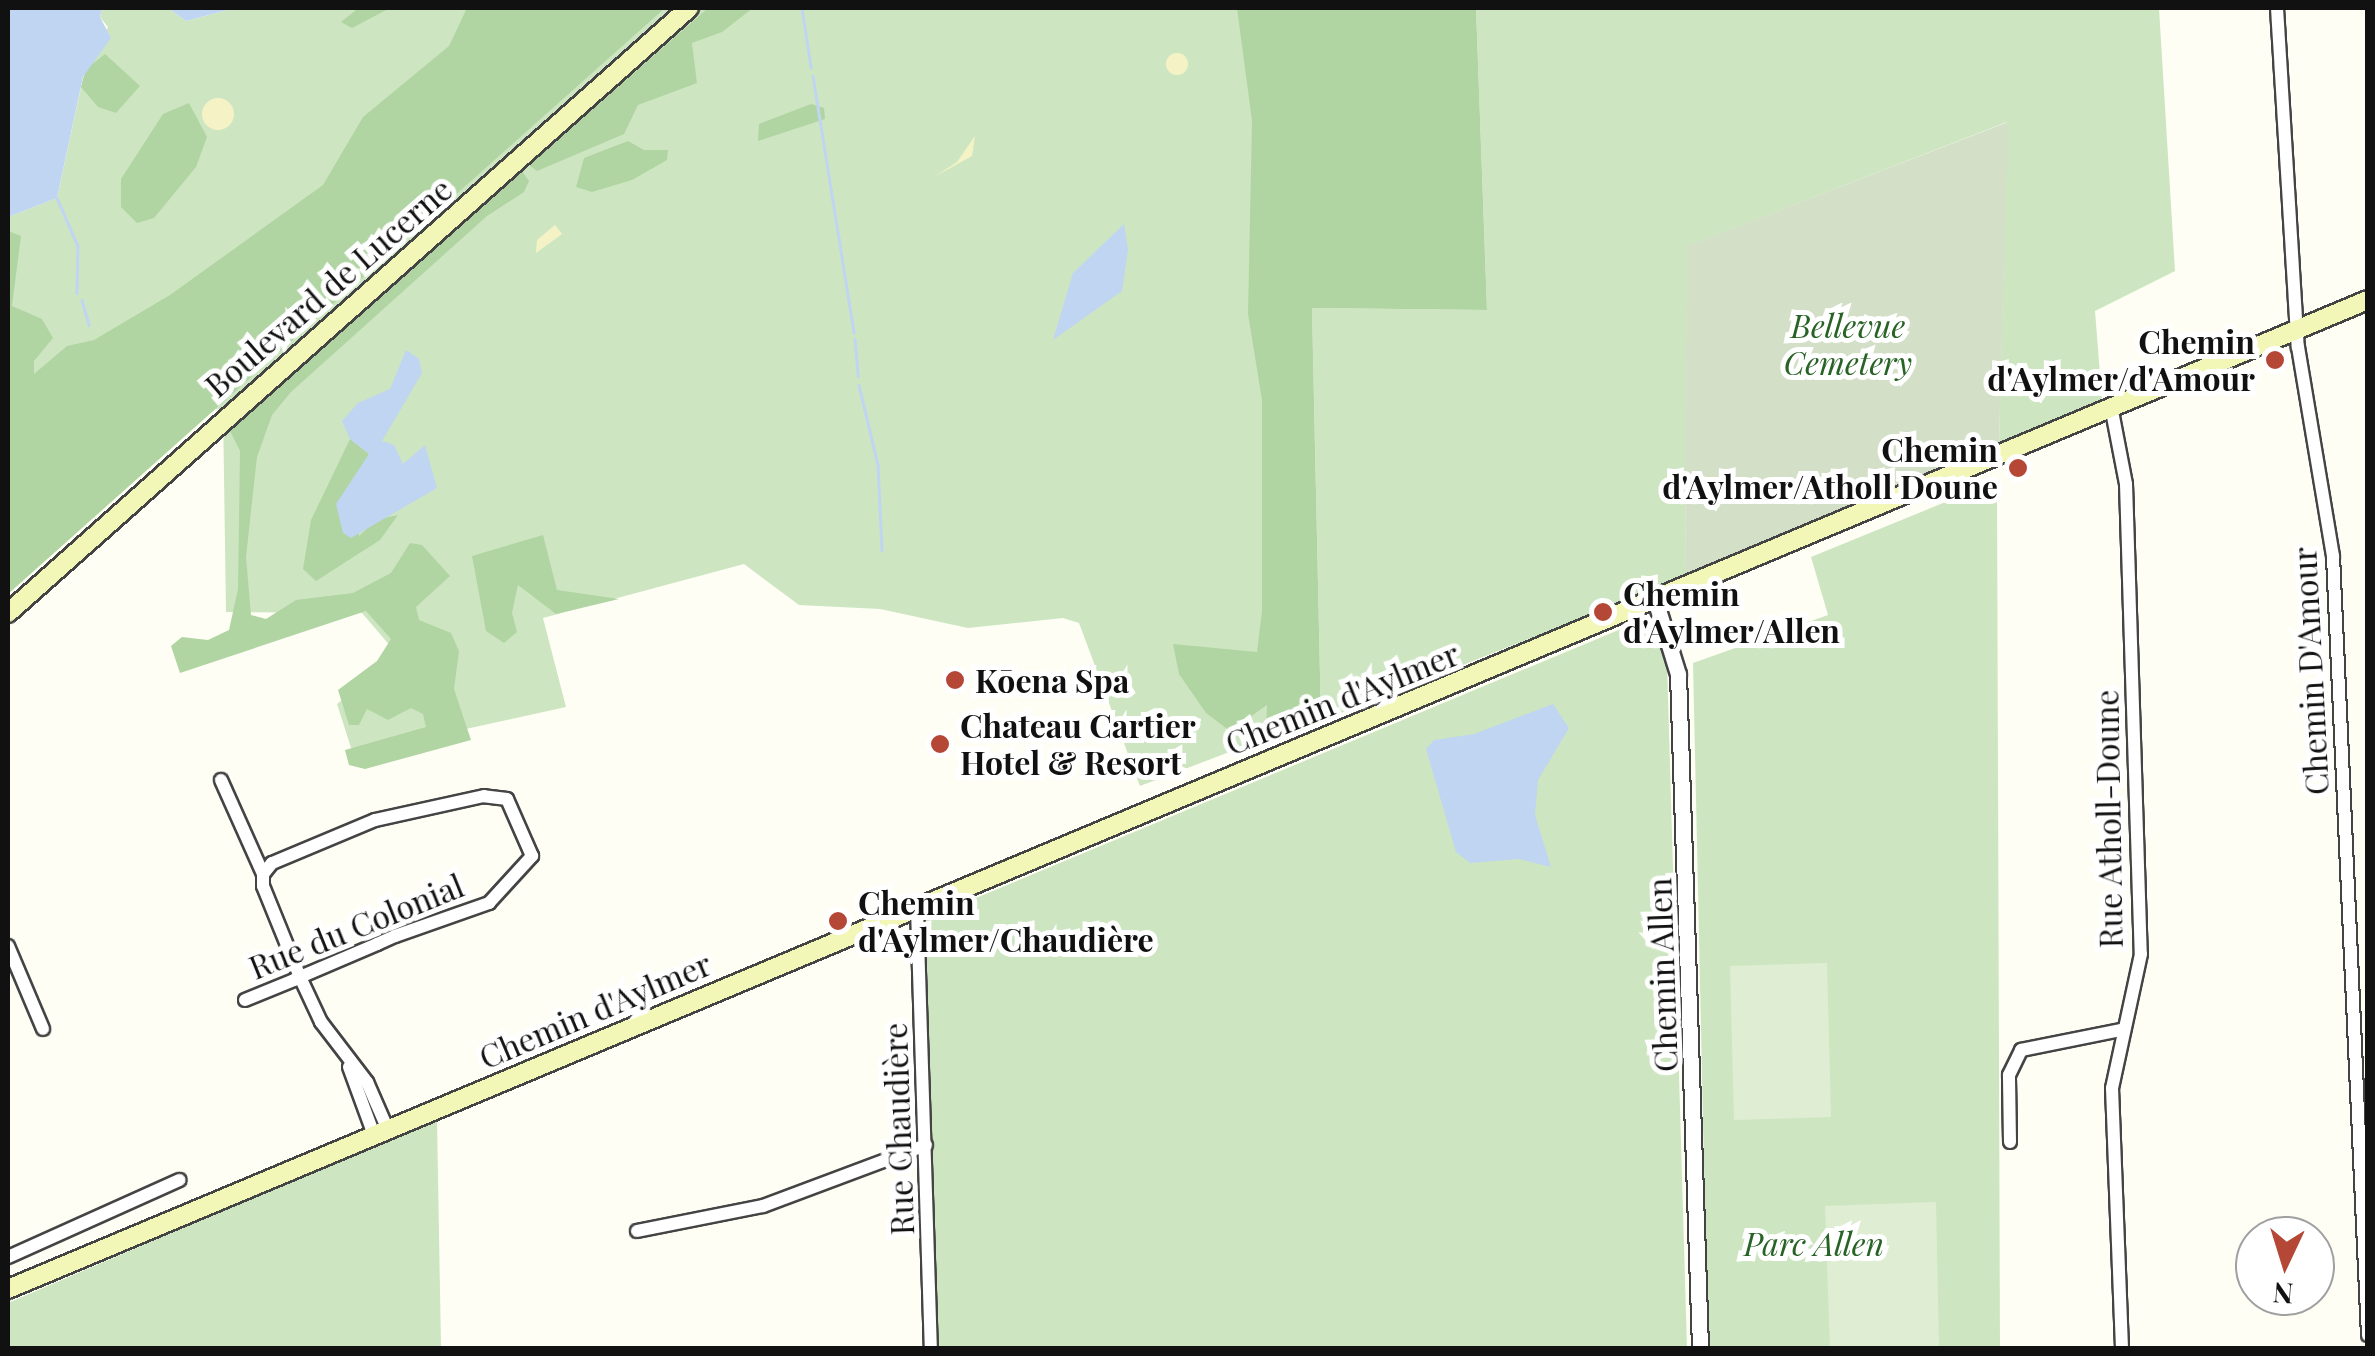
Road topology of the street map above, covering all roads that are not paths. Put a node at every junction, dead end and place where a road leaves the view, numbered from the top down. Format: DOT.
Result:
graph roads {
  1 [pos="689,8"];
  2 [pos="2277,8"];
  3 [pos="2368,300"];
  4 [pos="2296,330"];
  5 [pos="2111,406"];
  6 [pos="1656,603"];
  7 [pos="8,613"];
  8 [pos="221,780"];
  9 [pos="263,874"];
  10 [pos="918,908"];
  11 [pos="8,946"];
  12 [pos="300,977"];
  13 [pos="246,1000"];
  14 [pos="43,1029"];
  15 [pos="2120,1030"];
  16 [pos="381,1132"];
  17 [pos="2010,1142"];
  18 [pos="926,1145"];
  19 [pos="179,1180"];
  20 [pos="637,1231"];
  21 [pos="8,1257"];
  22 [pos="8,1290"];
  23 [pos="2368,1335"];
  24 [pos="931,1348"];
  25 [pos="1700,1348"];
  26 [pos="2122,1348"];
  1 -- 7 [label="main road, Boulevard de Lucerne"];
  2 -- 4 [label="street, Chemin D'Amour"];
  3 -- 4 [label="main road, Chemin d'Aylmer"];
  4 -- 5 [label="main road, Chemin d'Aylmer"];
  4 -- 23 [label="street, Chemin D'Amour"];
  5 -- 6 [label="main road, Chemin d'Aylmer"];
  5 -- 15 [label="street, Rue Atholl-Doune"];
  6 -- 10 [label="main road, Chemin d'Aylmer"];
  6 -- 25 [label="street, Chemin Allen"];
  8 -- 9 [label="street"];
  9 -- 12 [label="street"];
  9 -- 12 [label="street, Rue du Colonial"];
  10 -- 16 [label="main road, Chemin d'Aylmer"];
  10 -- 18 [label="street, Rue Chaudière"];
  11 -- 14 [label="street"];
  12 -- 13 [label="street, Rue du Colonial"];
  12 -- 16 [label="street"];
  15 -- 17 [label="street"];
  15 -- 26 [label="street, Rue Atholl-Doune"];
  16 -- 22 [label="main road, Chemin d'Aylmer"];
  18 -- 20 [label="street"];
  18 -- 24 [label="street, Rue Chaudière"];
  19 -- 21 [label="street"];
}
